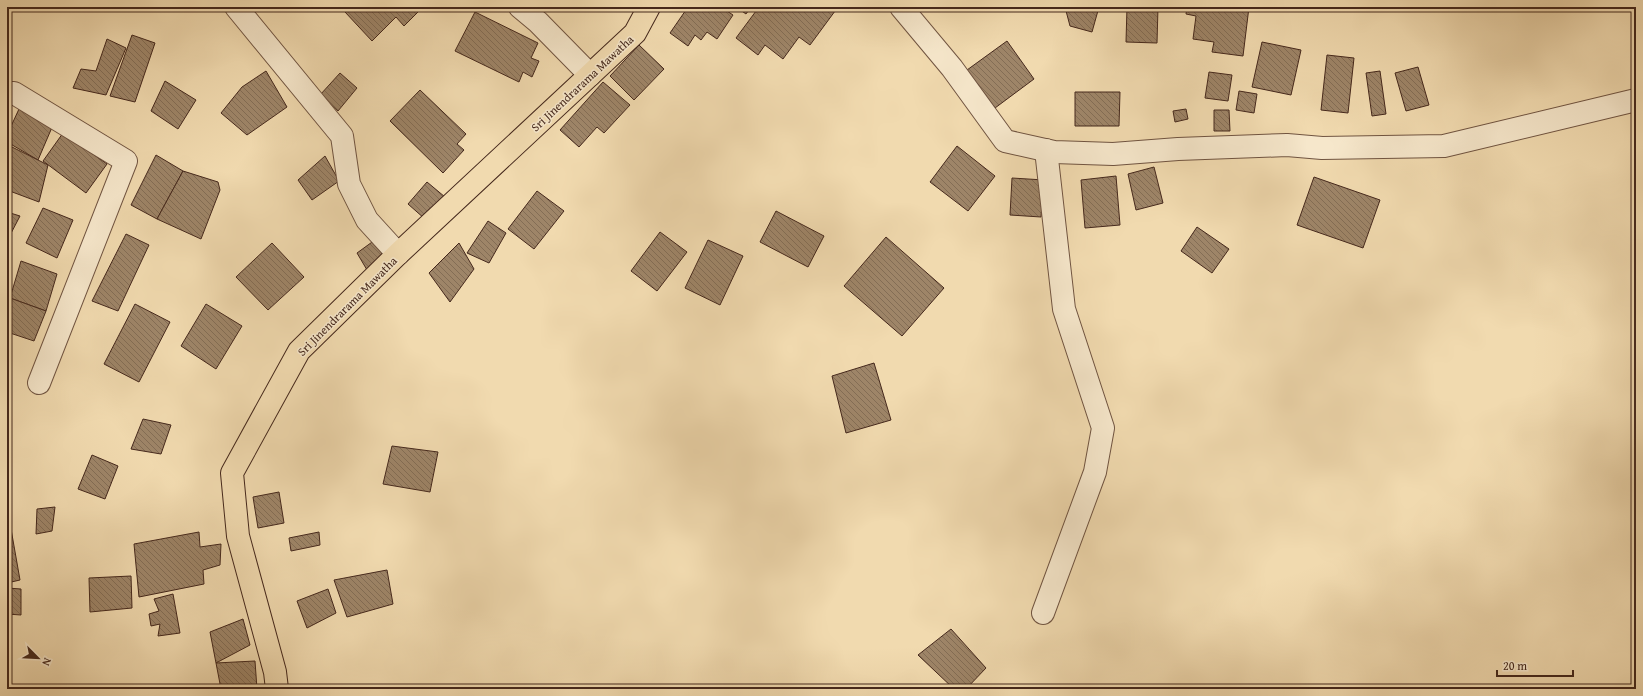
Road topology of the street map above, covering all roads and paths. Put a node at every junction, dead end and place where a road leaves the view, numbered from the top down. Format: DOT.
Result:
graph roads {
  1 [pos="236,7"];
  2 [pos="520,7"];
  3 [pos="649,7"];
  4 [pos="901,7"];
  5 [pos="590,75"];
  6 [pos="7,94"];
  7 [pos="1636,100"];
  8 [pos="1046,150"];
  9 [pos="398,254"];
  10 [pos="39,382"];
  11 [pos="1044,613"];
  12 [pos="277,689"];
  1 -- 9 [label="street"];
  2 -- 5 [label="street"];
  3 -- 5 [label="main road, Sri Jinendrarama Mawatha"];
  4 -- 8 [label="street"];
  5 -- 9 [label="main road, Sri Jinendrarama Mawatha"];
  6 -- 10 [label="street"];
  7 -- 8 [label="street"];
  8 -- 11 [label="street"];
  9 -- 12 [label="main road, Sri Jinendrarama Mawatha"];
}
